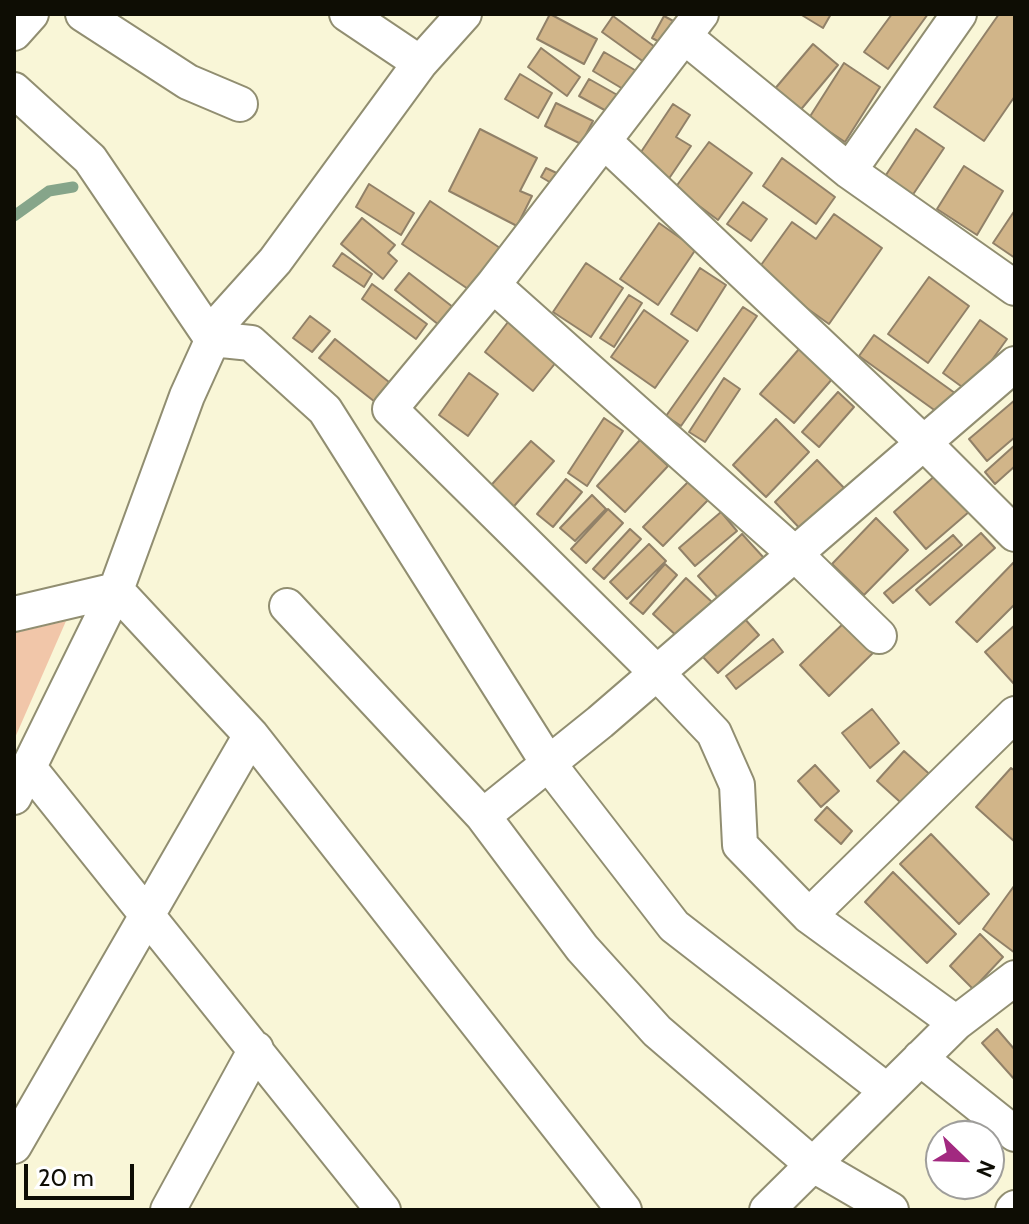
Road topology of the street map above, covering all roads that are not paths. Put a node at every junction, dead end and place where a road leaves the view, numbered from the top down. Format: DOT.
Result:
graph roads {
  1 [pos="83,14"];
  2 [pos="347,14"];
  3 [pos="464,14"];
  4 [pos="959,14"];
  5 [pos="693,25"];
  6 [pos="420,63"];
  7 [pos="14,90"];
  8 [pos="240,104"];
  9 [pos="604,141"];
  10 [pos="849,171"];
  11 [pos="493,285"];
  12 [pos="1015,288"];
  13 [pos="217,330"];
  14 [pos="1015,364"];
  15 [pos="924,443"];
  16 [pos="1015,534"];
  17 [pos="795,554"];
  18 [pos="116,590"];
  19 [pos="287,606"];
  20 [pos="14,614"];
  21 [pos="879,636"];
  22 [pos="657,673"];
  23 [pos="1015,714"];
  24 [pos="251,735"];
  25 [pos="548,763"];
  26 [pos="22,783"];
  27 [pos="483,816"];
  28 [pos="809,916"];
  29 [pos="148,918"];
  30 [pos="1015,978"];
  31 [pos="956,1023"];
  32 [pos="256,1049"];
  33 [pos="920,1058"];
  34 [pos="887,1091"];
  35 [pos="1015,1134"];
  36 [pos="14,1146"];
  37 [pos="812,1164"];
  38 [pos="168,1210"];
  39 [pos="383,1210"];
  40 [pos="624,1210"];
  41 [pos="767,1210"];
  42 [pos="891,1210"];
  1 -- 8 [label="street"];
  2 -- 6 [label="street"];
  3 -- 6 [label="street"];
  4 -- 10 [label="street"];
  5 -- 9 [label="street"];
  5 -- 10 [label="street"];
  6 -- 13 [label="street"];
  7 -- 13 [label="street"];
  9 -- 11 [label="street"];
  9 -- 15 [label="street"];
  10 -- 12 [label="street"];
  11 -- 17 [label="street"];
  11 -- 22 [label="street"];
  13 -- 18 [label="street"];
  13 -- 25 [label="street"];
  14 -- 15 [label="street"];
  15 -- 16 [label="street"];
  15 -- 17 [label="street"];
  17 -- 21 [label="street"];
  17 -- 22 [label="street"];
  18 -- 20 [label="street"];
  18 -- 24 [label="street"];
  18 -- 26 [label="street"];
  19 -- 27 [label="street"];
  22 -- 25 [label="street"];
  22 -- 28 [label="street"];
  23 -- 28 [label="street"];
  24 -- 29 [label="street"];
  24 -- 40 [label="street"];
  25 -- 27 [label="street"];
  25 -- 34 [label="street"];
  26 -- 29 [label="street"];
  27 -- 37 [label="street"];
  28 -- 31 [label="street"];
  29 -- 32 [label="street"];
  29 -- 36 [label="street"];
  30 -- 31 [label="street"];
  31 -- 33 [label="street"];
  32 -- 38 [label="street"];
  32 -- 39 [label="street"];
  33 -- 34 [label="street"];
  33 -- 35 [label="street"];
  34 -- 37 [label="street"];
  37 -- 41 [label="street"];
  37 -- 42 [label="street"];
}
